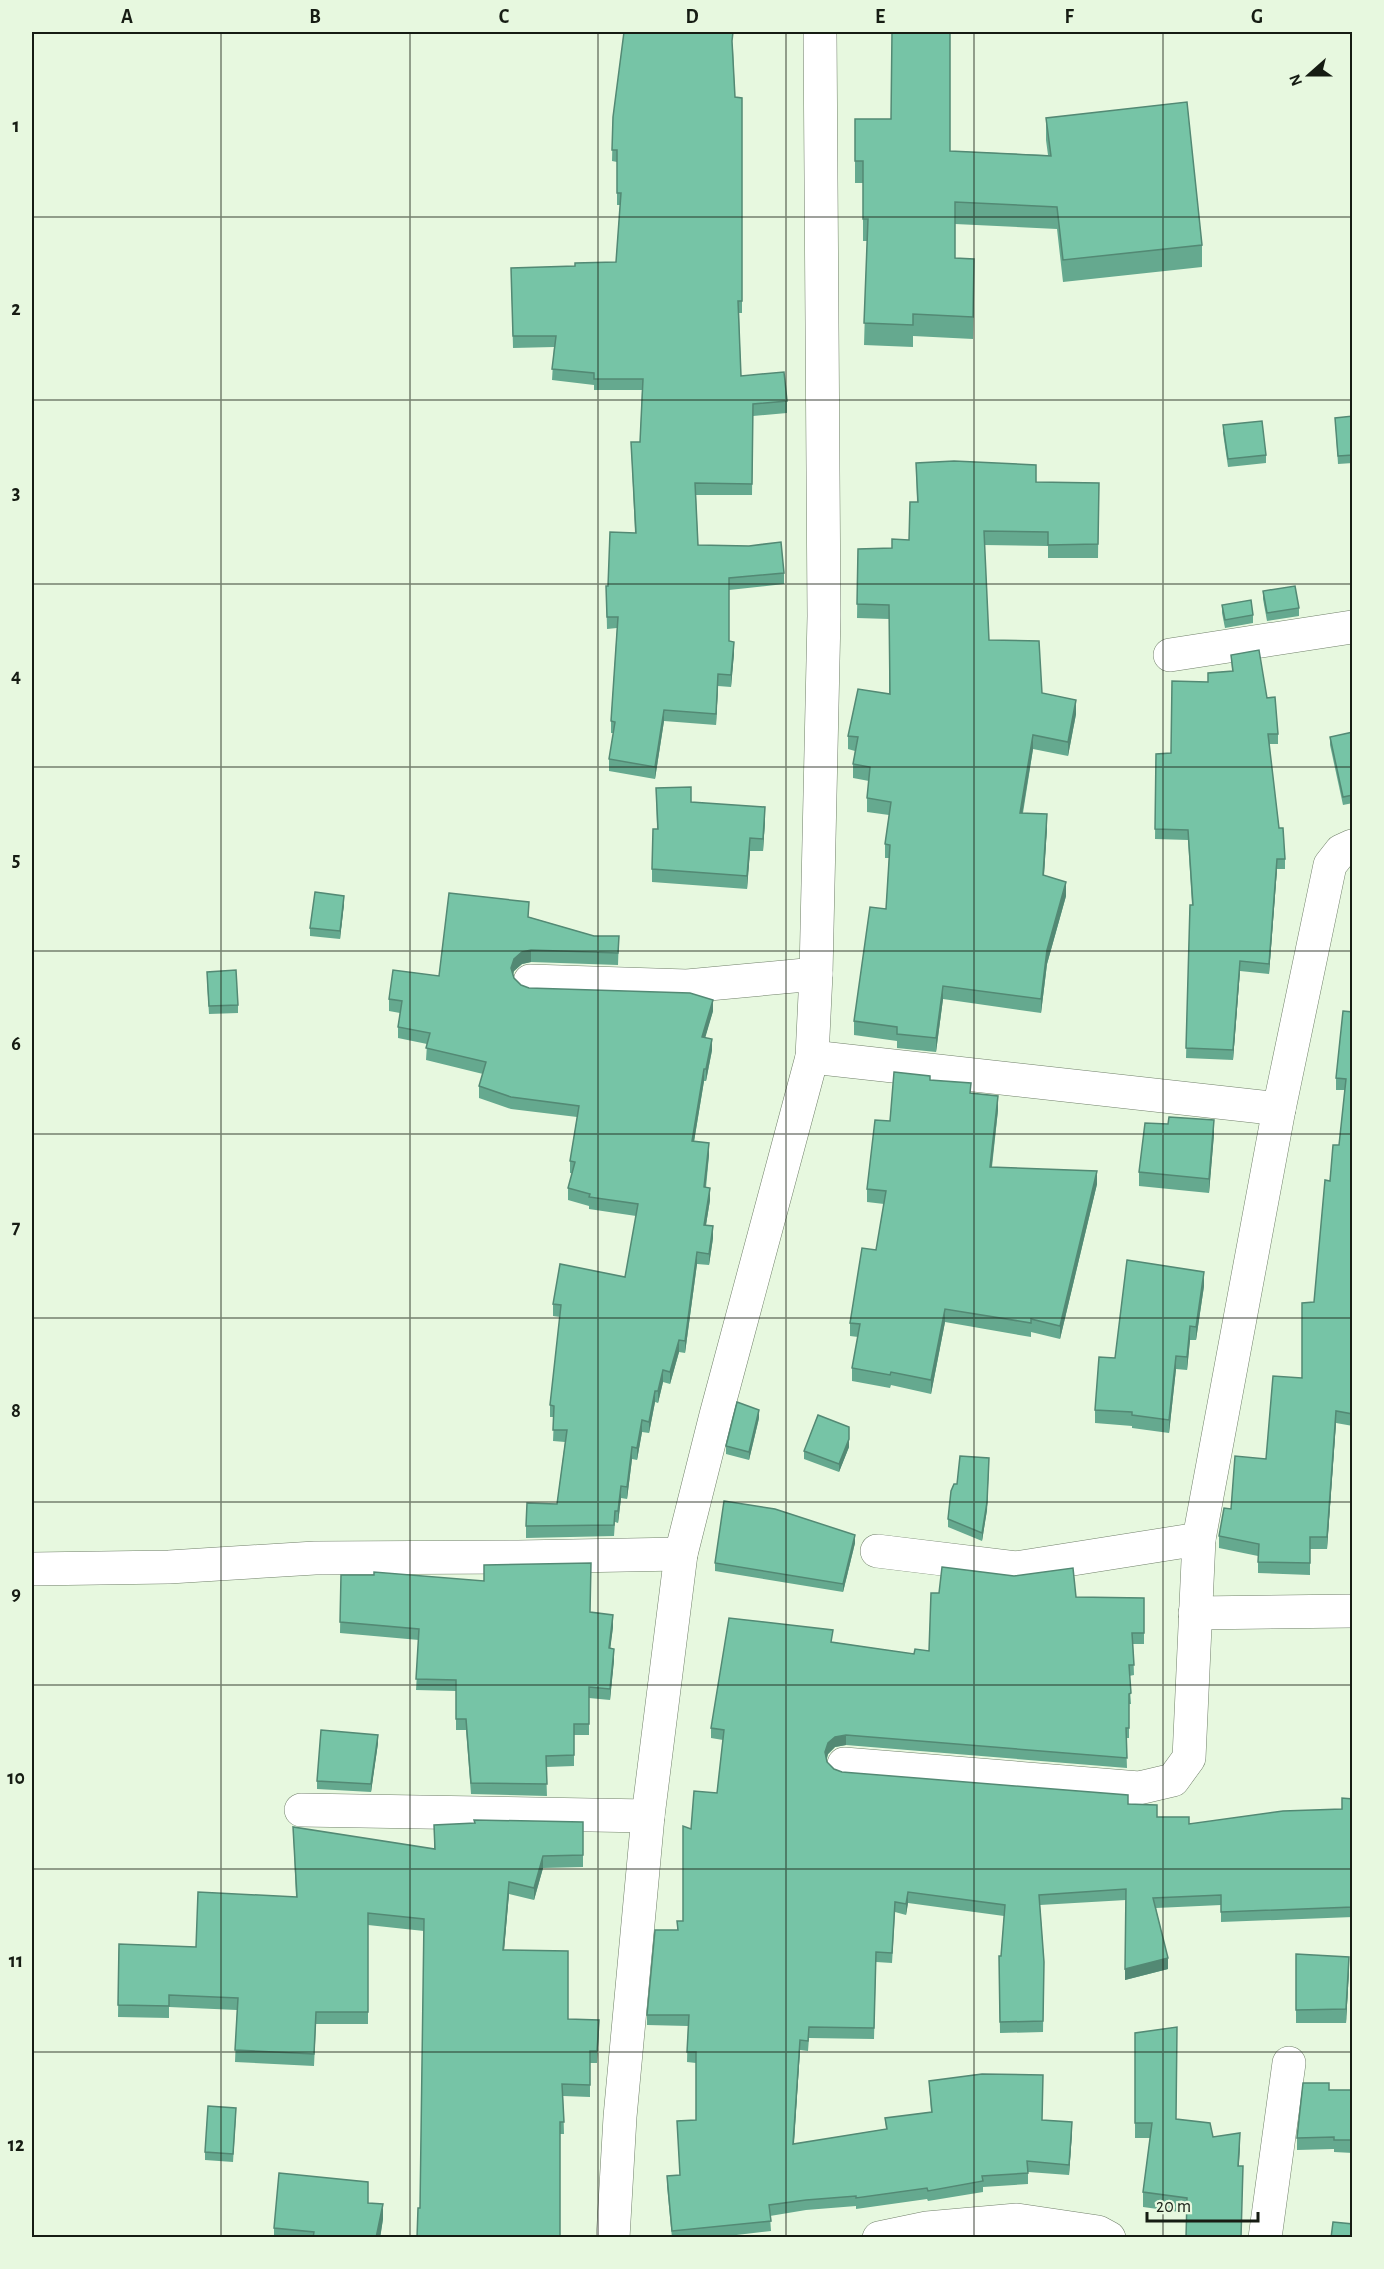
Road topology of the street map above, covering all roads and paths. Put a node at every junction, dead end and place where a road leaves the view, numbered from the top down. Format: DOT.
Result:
graph roads {
  1 [pos="820,32"];
  2 [pos="1353,627"];
  3 [pos="1170,655"];
  4 [pos="1353,846"];
  5 [pos="816,974"];
  6 [pos="530,981"];
  7 [pos="812,1057"];
  8 [pos="1279,1109"];
  9 [pos="1198,1539"];
  10 [pos="877,1551"];
  11 [pos="681,1554"];
  12 [pos="32,1569"];
  13 [pos="1353,1611"];
  14 [pos="1195,1613"];
  15 [pos="844,1764"];
  16 [pos="301,1810"];
  17 [pos="648,1816"];
  18 [pos="1289,2063"];
  19 [pos="613,2238"];
  20 [pos="879,2238"];
  21 [pos="1109,2238"];
  22 [pos="1265,2238"];
  1 -- 5 [label="street"];
  2 -- 3 [label="street"];
  4 -- 8 [label="street"];
  5 -- 6 [label="street"];
  5 -- 7 [label="street"];
  7 -- 8 [label="street"];
  7 -- 11 [label="street"];
  8 -- 9 [label="street"];
  9 -- 10 [label="street"];
  9 -- 14 [label="street"];
  11 -- 12 [label="street"];
  11 -- 17 [label="street"];
  13 -- 14 [label="street"];
  14 -- 15 [label="street"];
  16 -- 17 [label="street"];
  17 -- 19 [label="street"];
  18 -- 22 [label="street"];
  20 -- 21 [label="street"];
}
